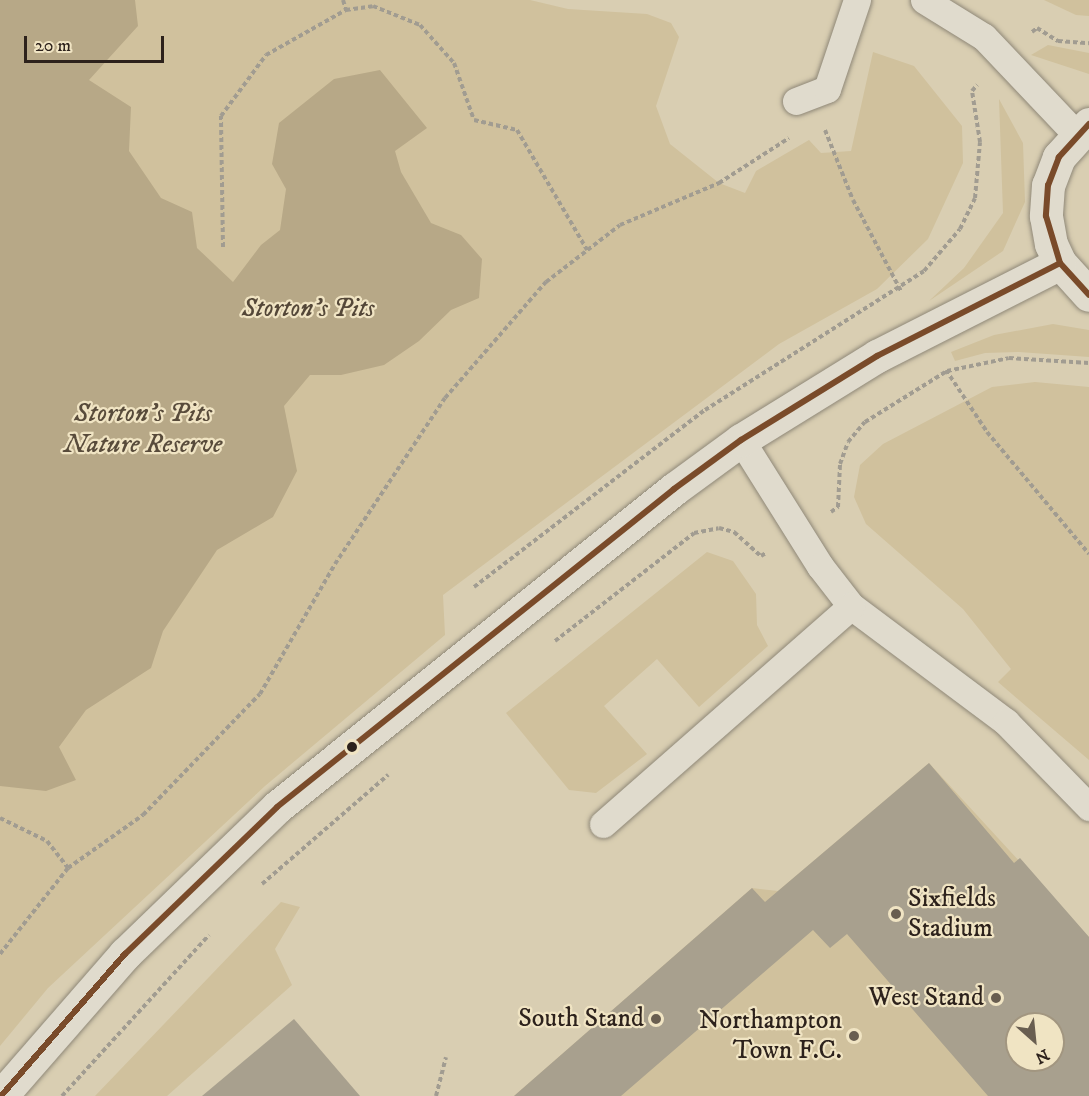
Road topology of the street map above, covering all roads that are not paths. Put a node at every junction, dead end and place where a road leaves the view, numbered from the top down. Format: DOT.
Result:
graph roads {
  1 [pos="857,0"];
  2 [pos="924,0"];
  3 [pos="812,103"];
  4 [pos="1083,129"];
  5 [pos="1060,263"];
  6 [pos="1089,295"];
  7 [pos="741,440"];
  8 [pos="851,606"];
  9 [pos="1089,807"];
  10 [pos="603,824"];
  11 [pos="0,1096"];
  1 -- 3 [label="lane"];
  2 -- 4 [label="lane"];
  4 -- 5 [label="street"];
  5 -- 6 [label="street"];
  5 -- 7 [label="street"];
  7 -- 8 [label="lane"];
  7 -- 11 [label="street"];
  8 -- 9 [label="lane"];
  8 -- 10 [label="lane"];
}
